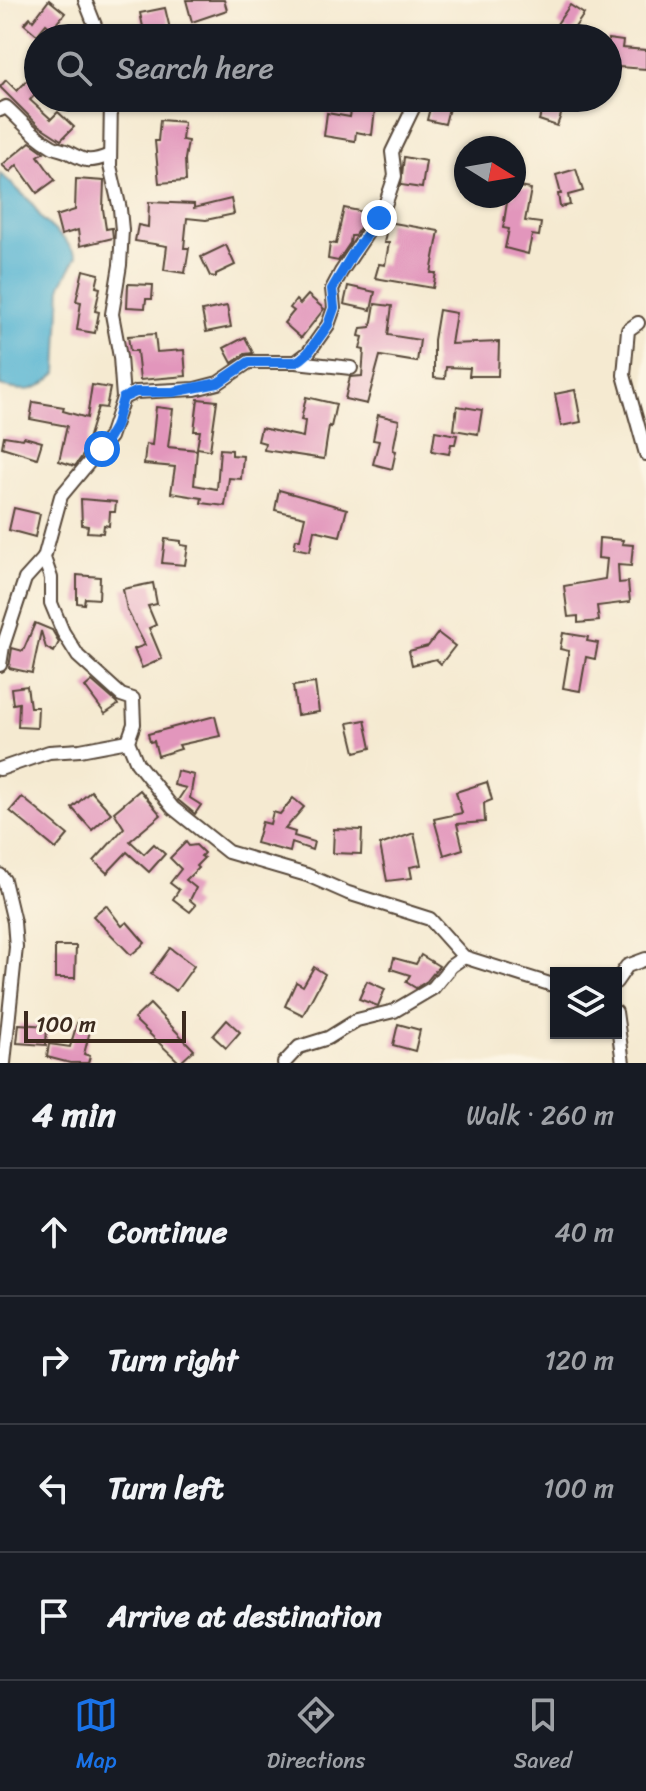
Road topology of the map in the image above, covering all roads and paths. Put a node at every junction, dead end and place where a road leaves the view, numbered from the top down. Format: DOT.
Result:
graph roads {
  1 [pos="85,0"];
  2 [pos="94,24"];
  3 [pos="0,110"];
  4 [pos="110,112"];
  5 [pos="411,112"];
  6 [pos="106,160"];
  7 [pos="638,323"];
  8 [pos="296,362"];
  9 [pos="351,368"];
  10 [pos="123,398"];
  11 [pos="646,454"];
  12 [pos="44,558"];
  13 [pos="0,665"];
  14 [pos="128,741"];
  15 [pos="0,769"];
  16 [pos="0,875"];
  17 [pos="464,957"];
  18 [pos="646,959"];
  19 [pos="622,973"];
  20 [pos="550,984"];
  21 [pos="620,1039"];
  22 [pos="4,1063"];
  23 [pos="284,1063"];
  24 [pos="623,1063"];
  1 -- 2 [label="street"];
  3 -- 6 [label="street"];
  4 -- 6 [label="street"];
  5 -- 8 [label="street"];
  6 -- 10 [label="street"];
  7 -- 11 [label="street"];
  8 -- 9 [label="street"];
  8 -- 10 [label="street"];
  10 -- 12 [label="street"];
  12 -- 13 [label="street"];
  12 -- 14 [label="street"];
  14 -- 15 [label="street"];
  14 -- 17 [label="street"];
  16 -- 22 [label="street"];
  17 -- 20 [label="street"];
  17 -- 23 [label="street"];
  18 -- 19 [label="street"];
  21 -- 24 [label="street"];
}
